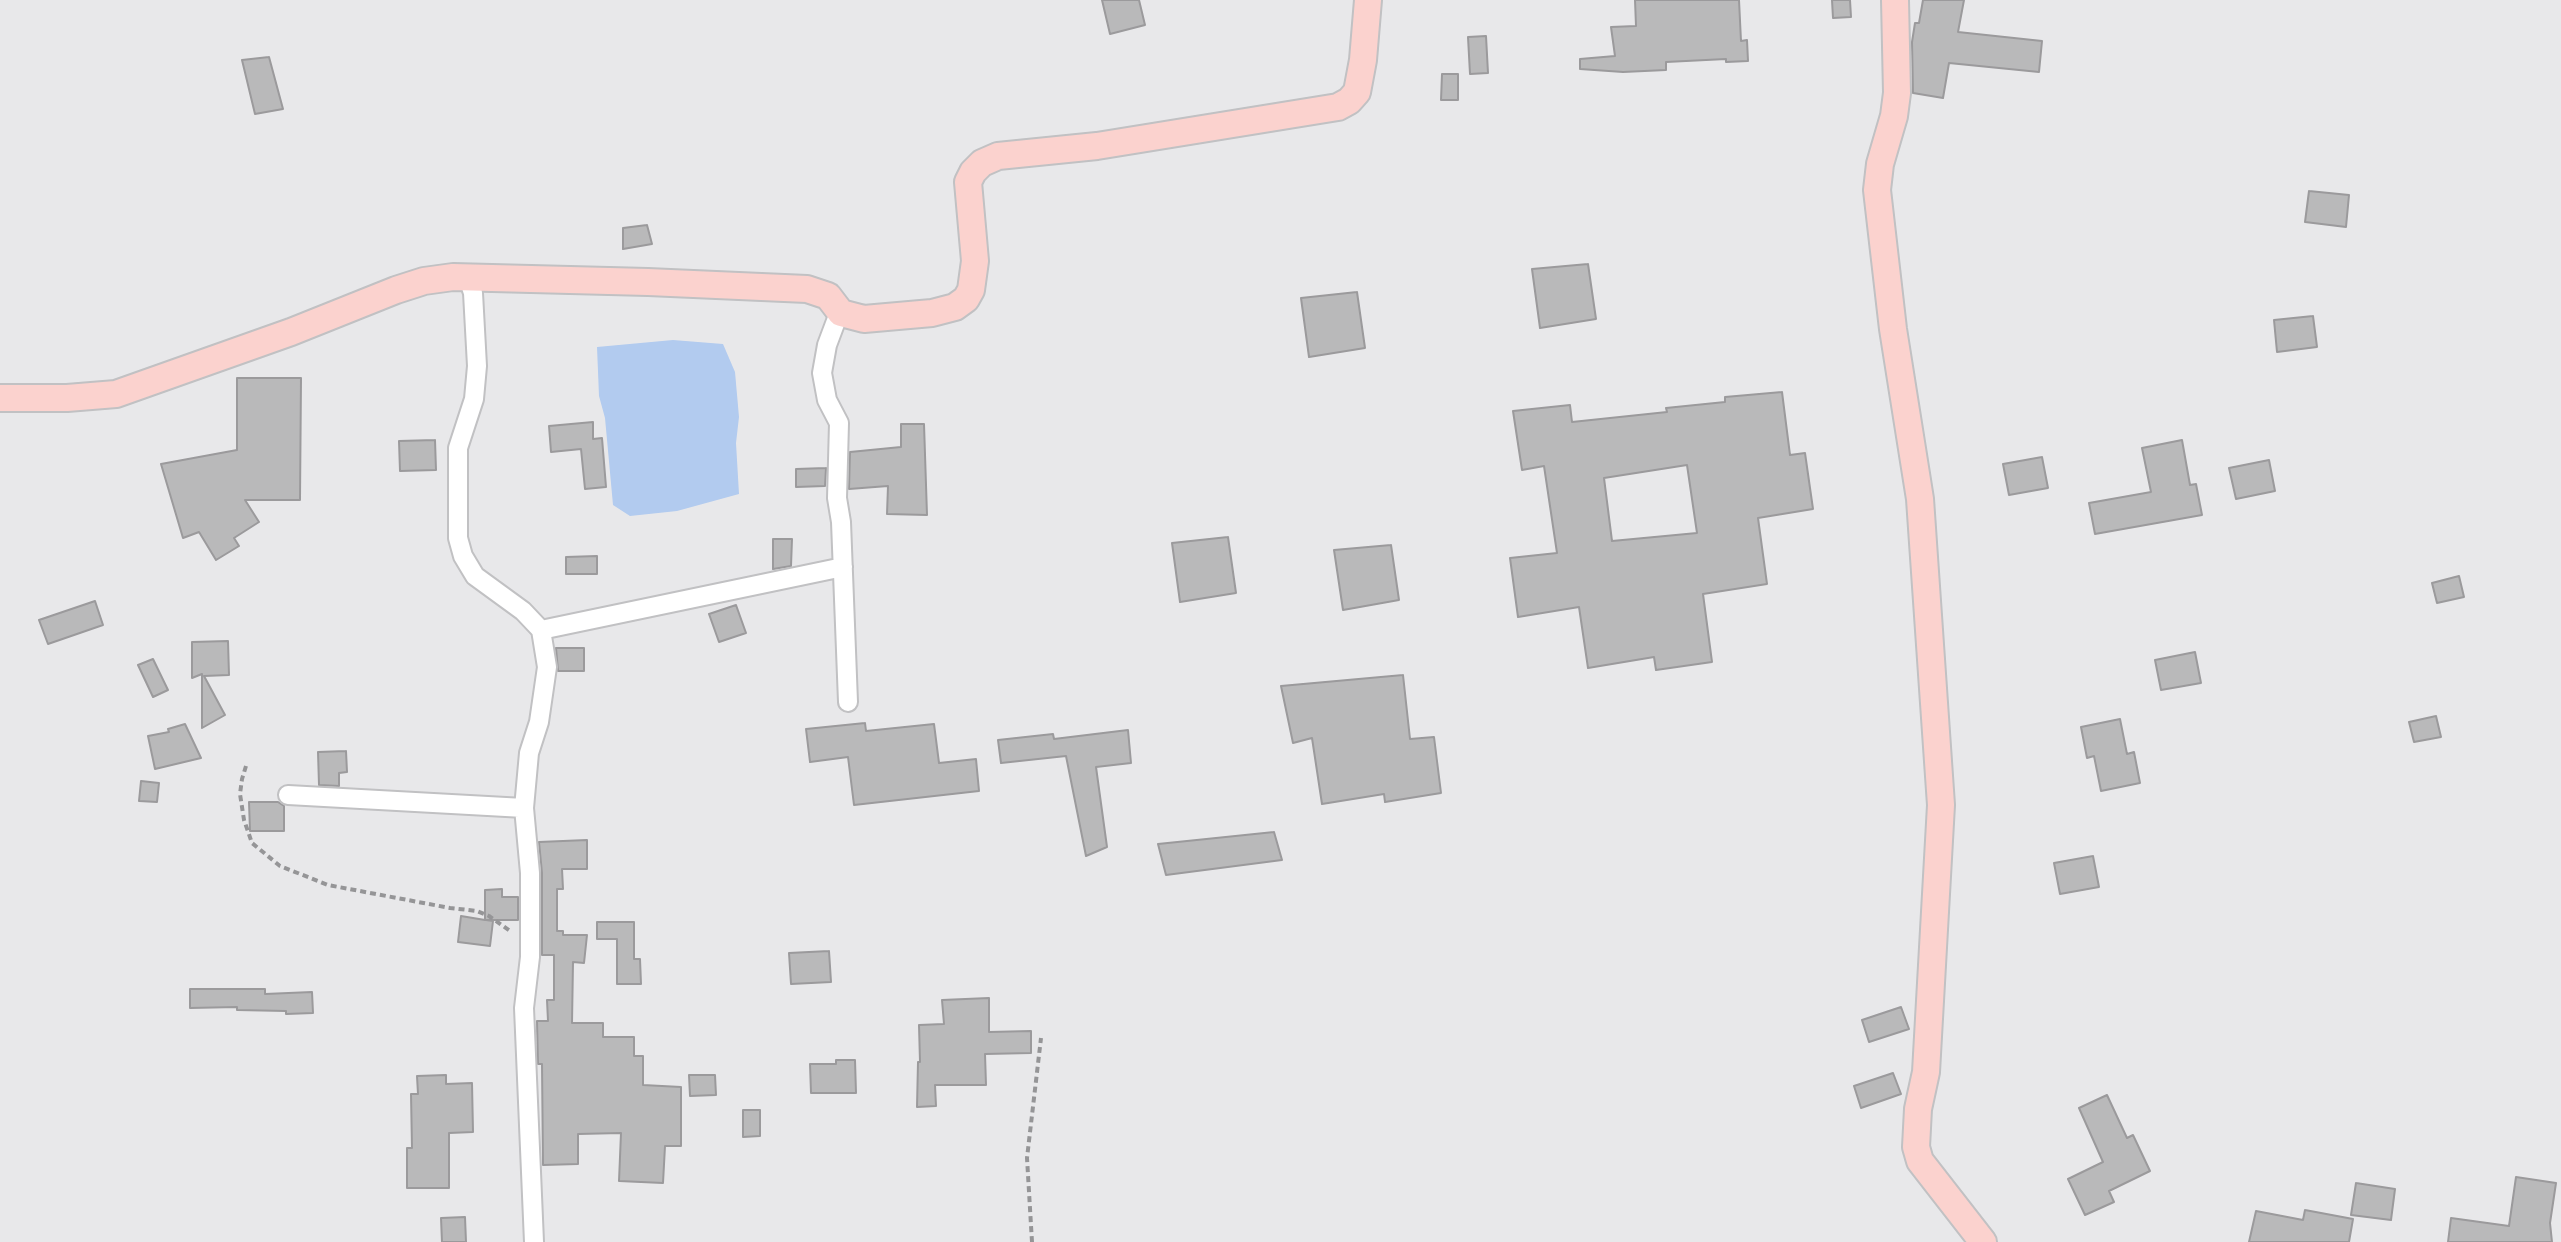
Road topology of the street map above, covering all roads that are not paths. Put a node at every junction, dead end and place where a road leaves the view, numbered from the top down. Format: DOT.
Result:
graph roads {
  1 [pos="1368,0"];
  2 [pos="1895,0"];
  3 [pos="468,278"];
  4 [pos="841,313"];
  5 [pos="0,398"];
  6 [pos="843,567"];
  7 [pos="541,630"];
  8 [pos="848,702"];
  9 [pos="288,795"];
  10 [pos="524,808"];
  11 [pos="534,1242"];
  12 [pos="1983,1242"];
  1 -- 4 [label="street"];
  2 -- 12 [label="street"];
  3 -- 4 [label="street"];
  3 -- 5 [label="street"];
  3 -- 7 [label="street"];
  4 -- 6 [label="street"];
  6 -- 7 [label="street"];
  6 -- 8 [label="street"];
  7 -- 10 [label="street"];
  9 -- 10 [label="street"];
  10 -- 11 [label="street"];
}
